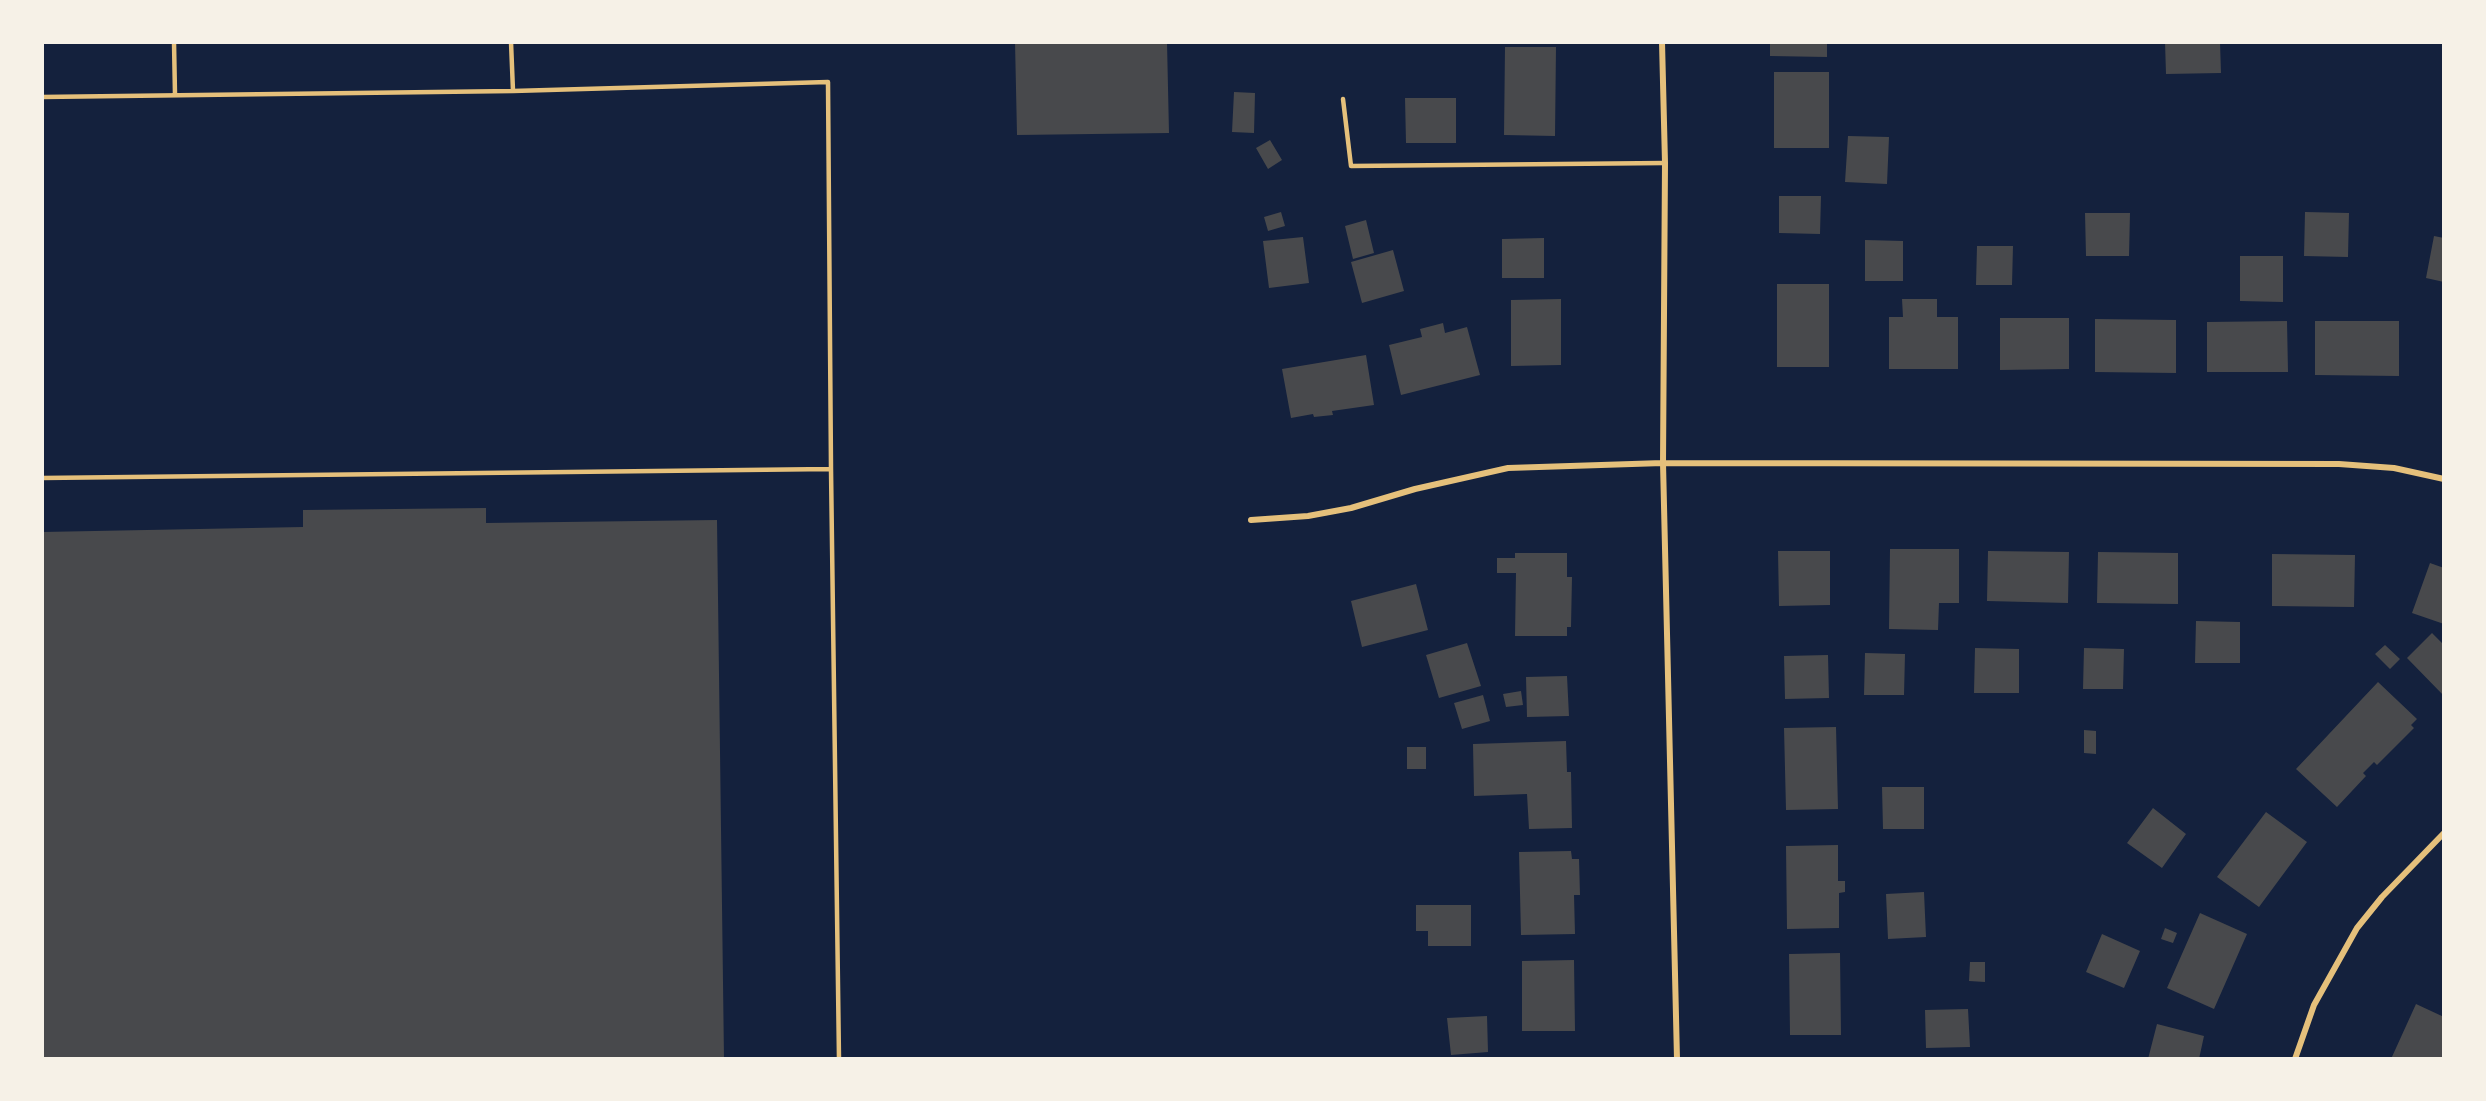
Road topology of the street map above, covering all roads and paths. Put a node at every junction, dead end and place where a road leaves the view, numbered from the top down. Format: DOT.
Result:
graph roads {
  1 [pos="174,42"];
  2 [pos="511,42"];
  3 [pos="1662,42"];
  4 [pos="513,91"];
  5 [pos="175,95"];
  6 [pos="42,97"];
  7 [pos="1343,99"];
  8 [pos="1665,164"];
  9 [pos="1663,463"];
  10 [pos="831,469"];
  11 [pos="42,478"];
  12 [pos="2444,478"];
  13 [pos="1251,520"];
  14 [pos="2444,833"];
  15 [pos="838,1059"];
  16 [pos="1677,1059"];
  17 [pos="2295,1059"];
  1 -- 5 [label="lane"];
  2 -- 4 [label="lane"];
  3 -- 8 [label="street"];
  4 -- 5 [label="lane"];
  4 -- 10 [label="lane"];
  5 -- 6 [label="lane"];
  7 -- 8 [label="lane"];
  8 -- 9 [label="street"];
  9 -- 12 [label="street"];
  9 -- 13 [label="street"];
  9 -- 16 [label="street"];
  10 -- 11 [label="lane"];
  10 -- 15 [label="lane"];
  14 -- 17 [label="street"];
}
